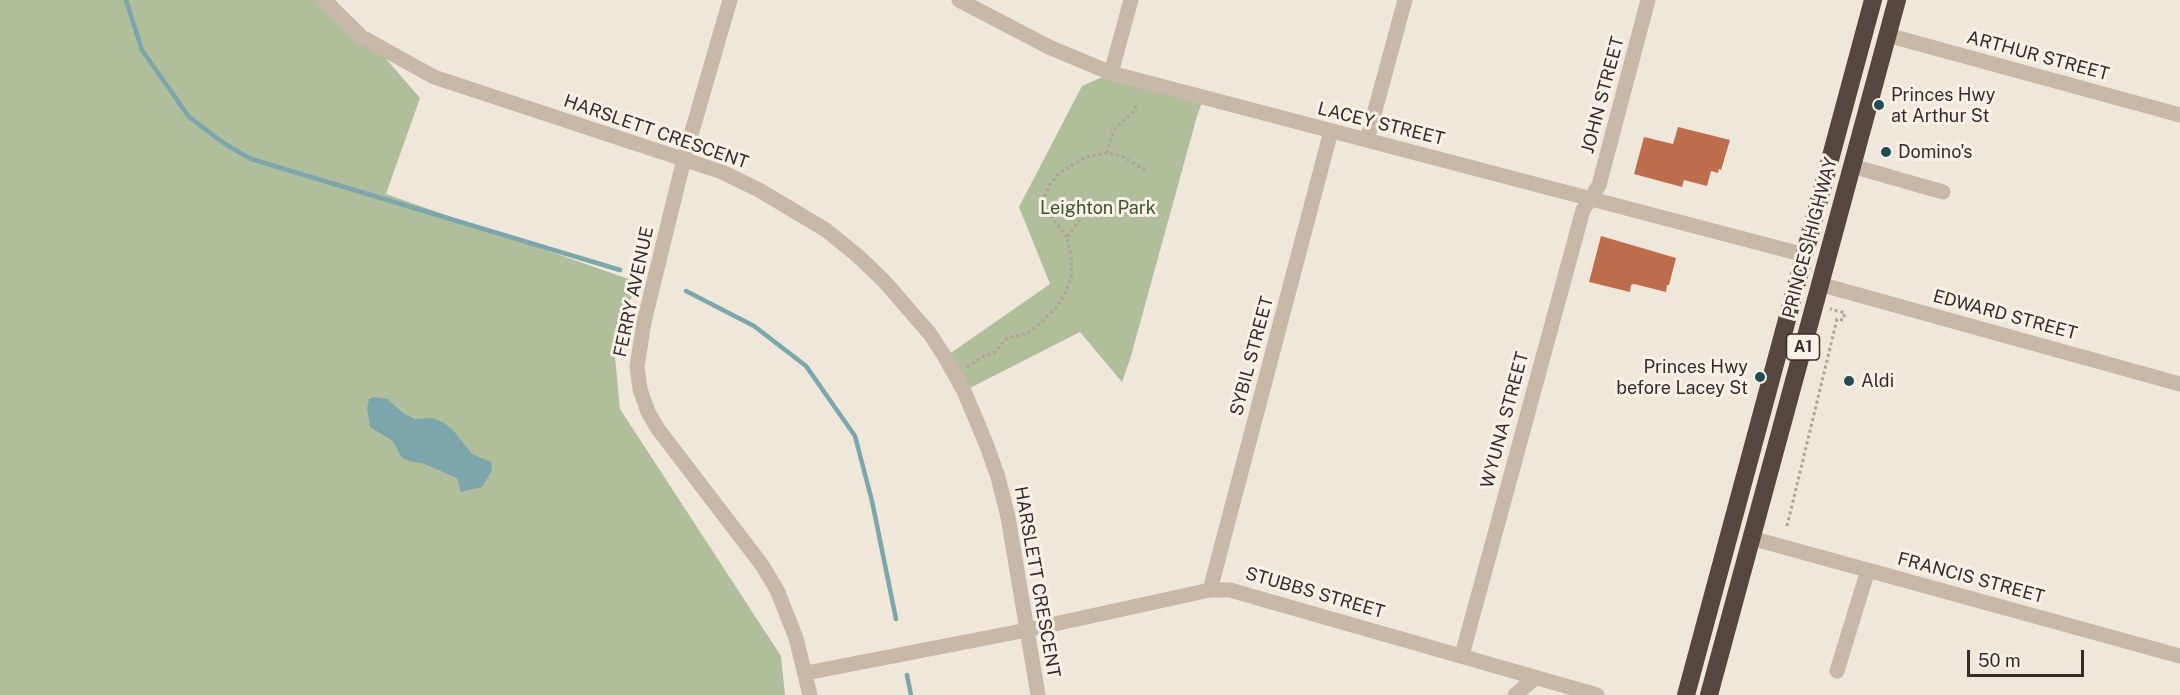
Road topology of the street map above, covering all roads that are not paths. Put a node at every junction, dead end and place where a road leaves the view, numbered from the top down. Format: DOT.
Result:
graph roads {
  1 [pos="324,0"];
  2 [pos="730,0"];
  3 [pos="959,0"];
  4 [pos="1131,0"];
  5 [pos="1406,0"];
  6 [pos="1648,0"];
  7 [pos="1873,0"];
  8 [pos="1897,0"];
  9 [pos="1887,35"];
  10 [pos="1111,73"];
  11 [pos="2180,115"];
  12 [pos="1331,131"];
  13 [pos="1367,140"];
  14 [pos="684,159"];
  15 [pos="1851,166"];
  16 [pos="1943,192"];
  17 [pos="1590,198"];
  18 [pos="1805,255"];
  19 [pos="1819,284"];
  20 [pos="2180,384"];
  21 [pos="1751,538"];
  22 [pos="1868,570"];
  23 [pos="1210,590"];
  24 [pos="1027,630"];
  25 [pos="1462,655"];
  26 [pos="2180,656"];
  27 [pos="1837,671"];
  28 [pos="806,673"];
  29 [pos="1535,678"];
  30 [pos="810,695"];
  31 [pos="1038,695"];
  32 [pos="1515,695"];
  33 [pos="1597,695"];
  34 [pos="1686,695"];
  35 [pos="1709,695"];
  1 -- 14 [label="street, HARSLETT CRESCENT"];
  2 -- 14 [label="street, FERRY AVENUE"];
  3 -- 10 [label="street, LACEY STREET"];
  4 -- 10 [label="street"];
  5 -- 13 [label="street"];
  6 -- 17 [label="street, JOHN STREET"];
  7 -- 18 [label="highway, PRINCES HIGHWAY / A1"];
  8 -- 9 [label="highway, PRINCES HIGHWAY / A1"];
  9 -- 11 [label="street, ARTHUR STREET"];
  9 -- 15 [label="highway, PRINCES HIGHWAY / A1"];
  10 -- 12 [label="street, LACEY STREET"];
  12 -- 13 [label="street, LACEY STREET"];
  12 -- 23 [label="street, SYBIL STREET"];
  13 -- 17 [label="street, LACEY STREET"];
  14 -- 24 [label="street, HARSLETT CRESCENT"];
  14 -- 28 [label="street, FERRY AVENUE"];
  15 -- 16 [label="street"];
  15 -- 19 [label="highway, PRINCES HIGHWAY / A1"];
  17 -- 18 [label="street, LACEY STREET"];
  17 -- 25 [label="street, WYUNA STREET"];
  18 -- 34 [label="highway, PRINCES HIGHWAY / A1"];
  19 -- 20 [label="street, EDWARD STREET"];
  19 -- 21 [label="highway, PRINCES HIGHWAY / A1"];
  21 -- 22 [label="street, FRANCIS STREET"];
  21 -- 35 [label="highway, PRINCES HIGHWAY / A1"];
  22 -- 26 [label="street, FRANCIS STREET"];
  22 -- 27 [label="street"];
  23 -- 24 [label="street, STUBBS STREET"];
  23 -- 25 [label="street, STUBBS STREET"];
  24 -- 28 [label="street, STUBBS STREET"];
  24 -- 31 [label="street, HARSLETT CRESCENT"];
  25 -- 29 [label="street, STUBBS STREET"];
  28 -- 30 [label="street, FERRY AVENUE"];
  29 -- 32 [label="street"];
  29 -- 33 [label="street, STUBBS STREET"];
}
